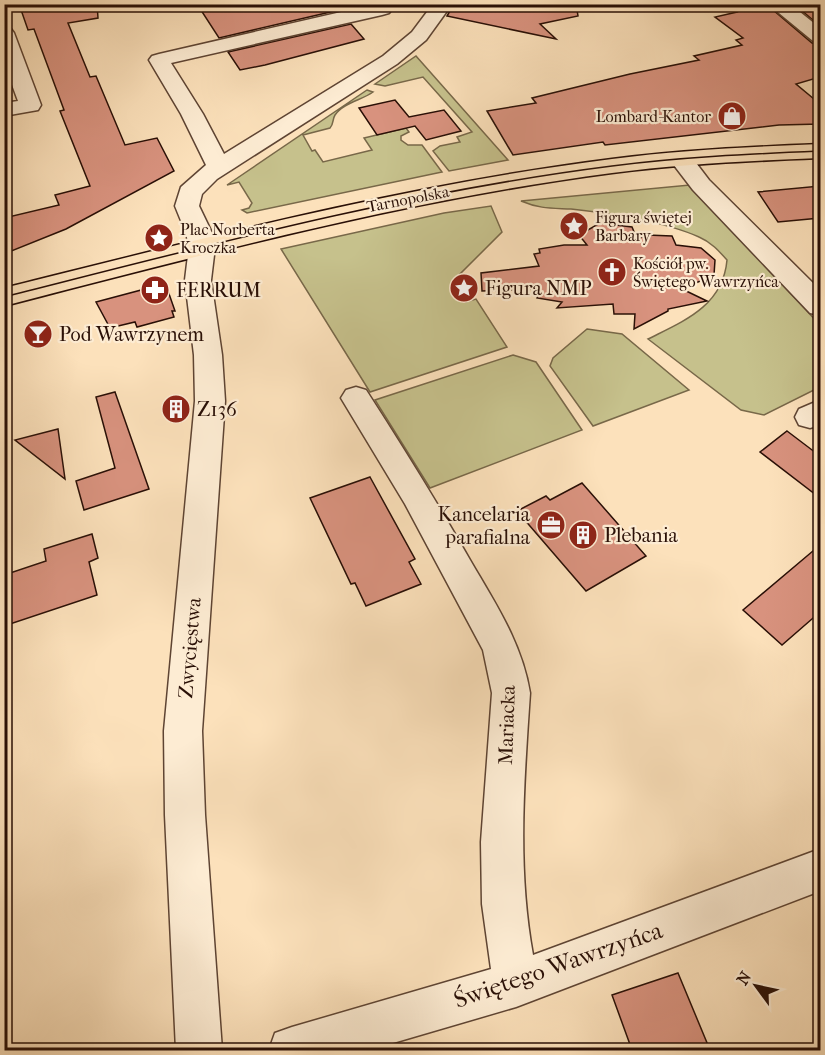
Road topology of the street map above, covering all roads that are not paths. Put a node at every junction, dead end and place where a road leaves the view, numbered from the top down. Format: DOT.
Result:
graph roads {
  1 [pos="443,4"];
  2 [pos="777,4"];
  3 [pos="380,7"];
  4 [pos="4,33"];
  5 [pos="820,37"];
  6 [pos="411,43"];
  7 [pos="4,110"];
  8 [pos="820,151"];
  9 [pos="682,160"];
  10 [pos="219,167"];
  11 [pos="202,247"];
  12 [pos="4,297"];
  13 [pos="820,306"];
  14 [pos="356,398"];
  15 [pos="820,870"];
  16 [pos="516,984"];
  17 [pos="199,1050"];
  18 [pos="292,1050"];
  1 -- 6 [label="street"];
  2 -- 5 [label="street"];
  3 -- 6 [label="street"];
  3 -- 10 [label="street"];
  4 -- 7 [label="street"];
  6 -- 10 [label="street"];
  8 -- 9 [label="main road, Tarnopolska"];
  9 -- 11 [label="main road, Tarnopolska"];
  9 -- 13 [label="street"];
  10 -- 11 [label="street"];
  11 -- 12 [label="main road, Tarnopolska"];
  11 -- 17 [label="street, Zwycięstwa"];
  14 -- 16 [label="street, Mariacka"];
  15 -- 16 [label="street, Świętego Wawrzyńca"];
  16 -- 18 [label="street, Świętego Wawrzyńca"];
}
